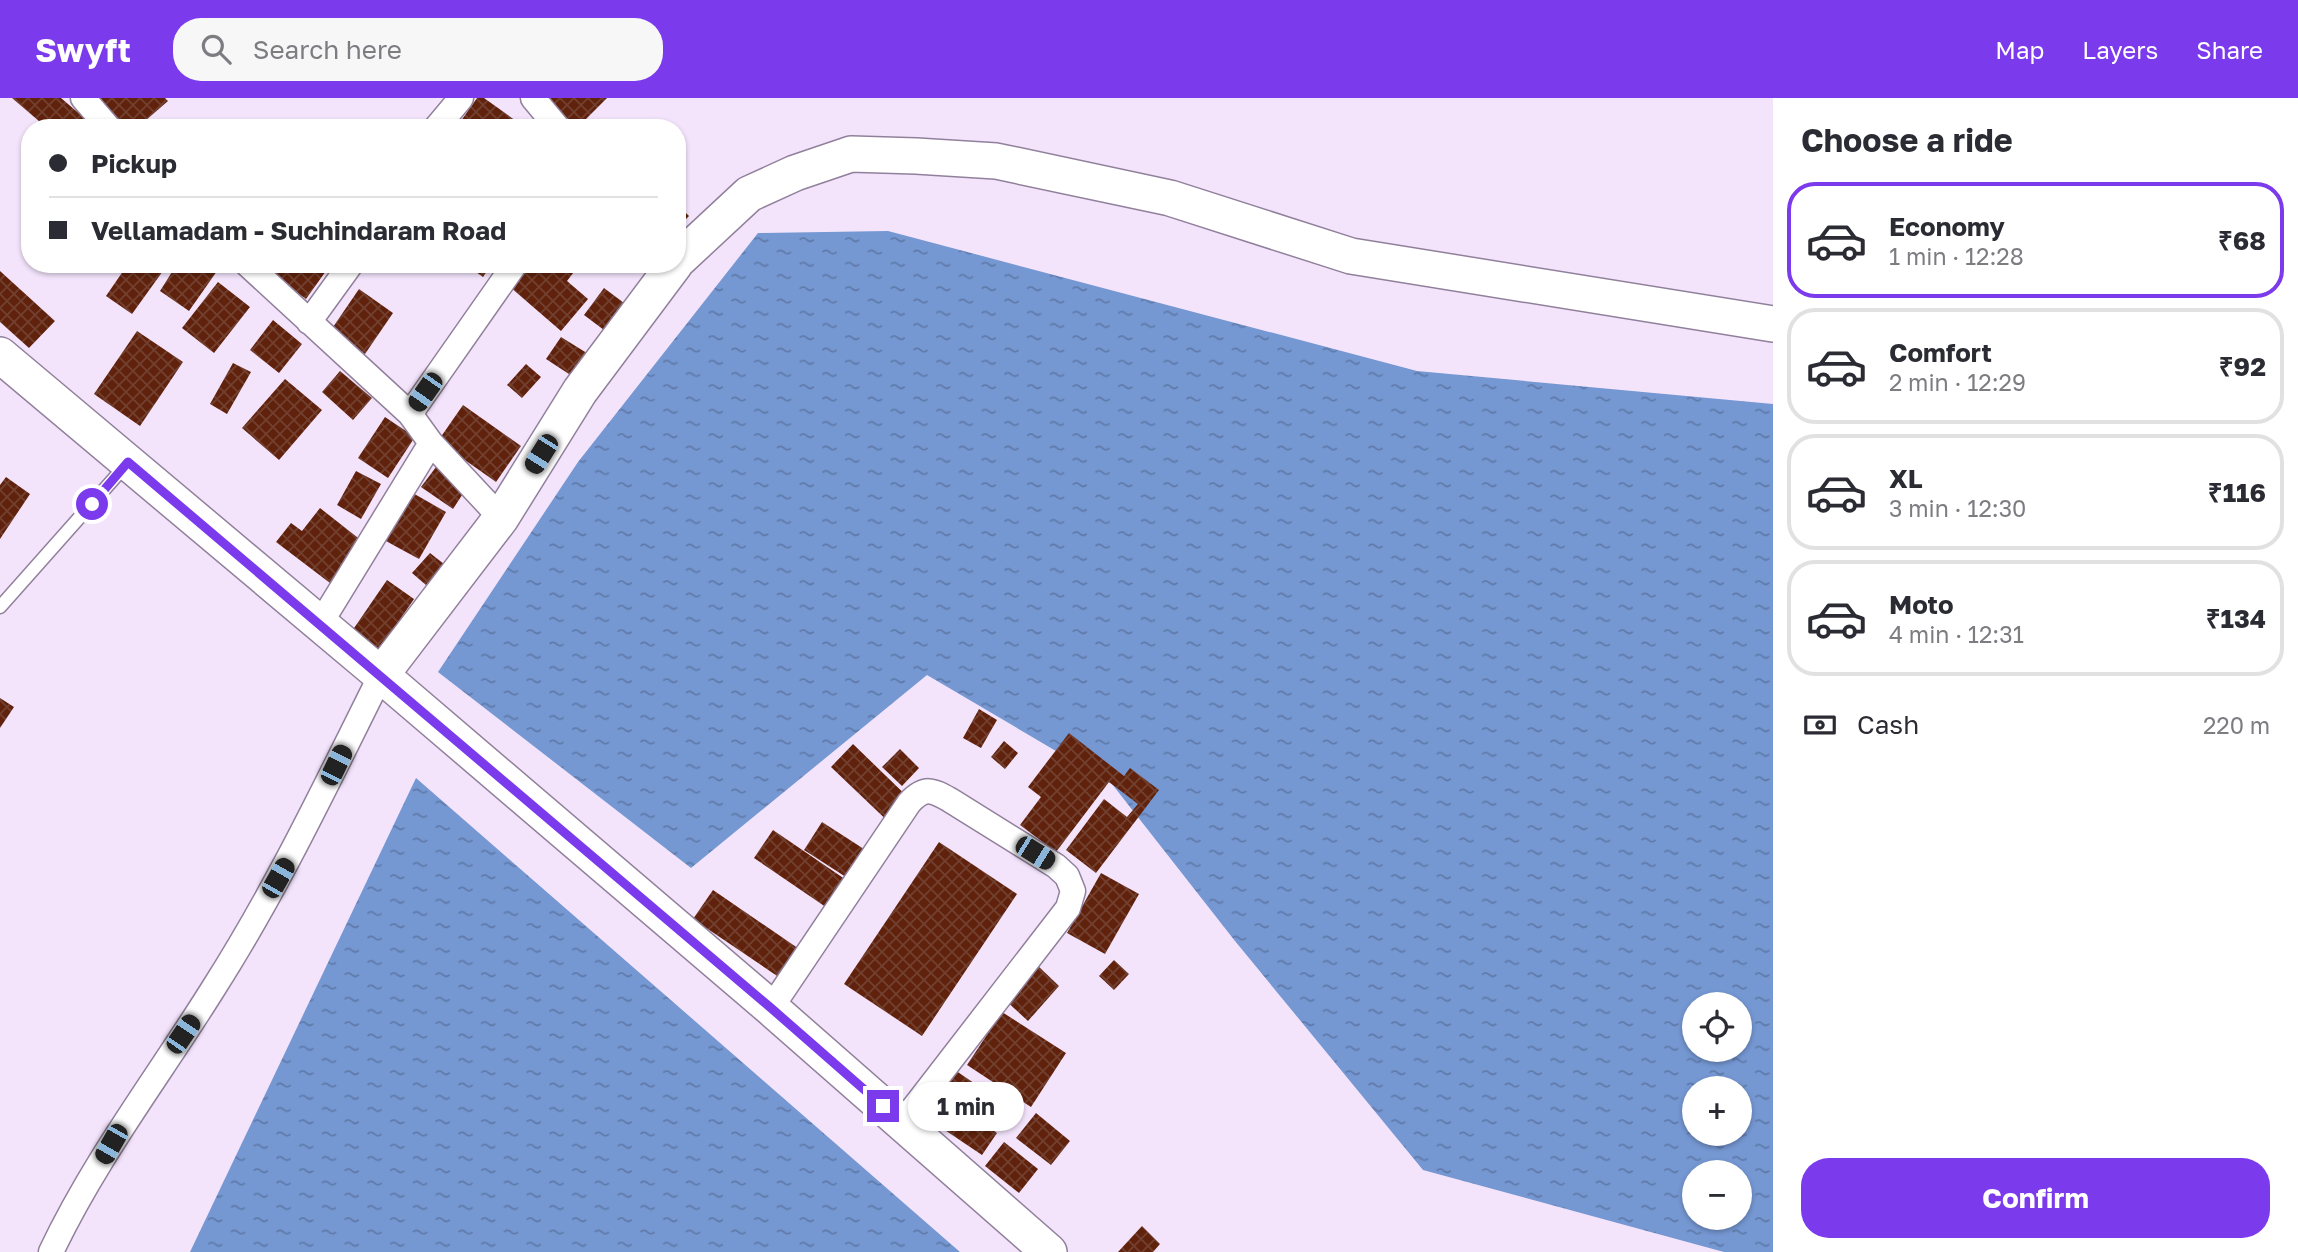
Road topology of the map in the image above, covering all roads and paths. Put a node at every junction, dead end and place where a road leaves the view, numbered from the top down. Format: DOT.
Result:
graph roads {
  1 [pos="83,98"];
  2 [pos="461,98"];
  3 [pos="533,98"];
  4 [pos="101,119"];
  5 [pos="444,119"];
  6 [pos="550,119"];
  7 [pos="686,252"];
  8 [pos="257,273"];
  9 [pos="344,273"];
  10 [pos="509,273"];
  11 [pos="668,273"];
  12 [pos="309,322"];
  13 [pos="1773,324"];
  14 [pos="0,355"];
  15 [pos="410,414"];
  16 [pos="431,443"];
  17 [pos="128,462"];
  18 [pos="501,517"];
  19 [pos="0,607"];
  20 [pos="320,624"];
  21 [pos="381,675"];
  22 [pos="771,1008"];
  23 [pos="902,1123"];
  24 [pos="51,1252"];
  25 [pos="1049,1252"];
  1 -- 4 [label="street"];
  2 -- 5 [label="street"];
  3 -- 6 [label="street"];
  7 -- 13 [label="street"];
  8 -- 12 [label="street"];
  9 -- 12 [label="street"];
  10 -- 15 [label="street"];
  11 -- 18 [label="street"];
  12 -- 15 [label="street"];
  14 -- 17 [label="street"];
  15 -- 16 [label="street"];
  16 -- 18 [label="street"];
  16 -- 20 [label="street"];
  17 -- 19 [label="lane"];
  17 -- 20 [label="street"];
  18 -- 21 [label="street"];
  20 -- 21 [label="street"];
  21 -- 22 [label="street"];
  21 -- 24 [label="street"];
  22 -- 23 [label="street"];
  22 -- 23 [label="street"];
  23 -- 25 [label="street"];
}
